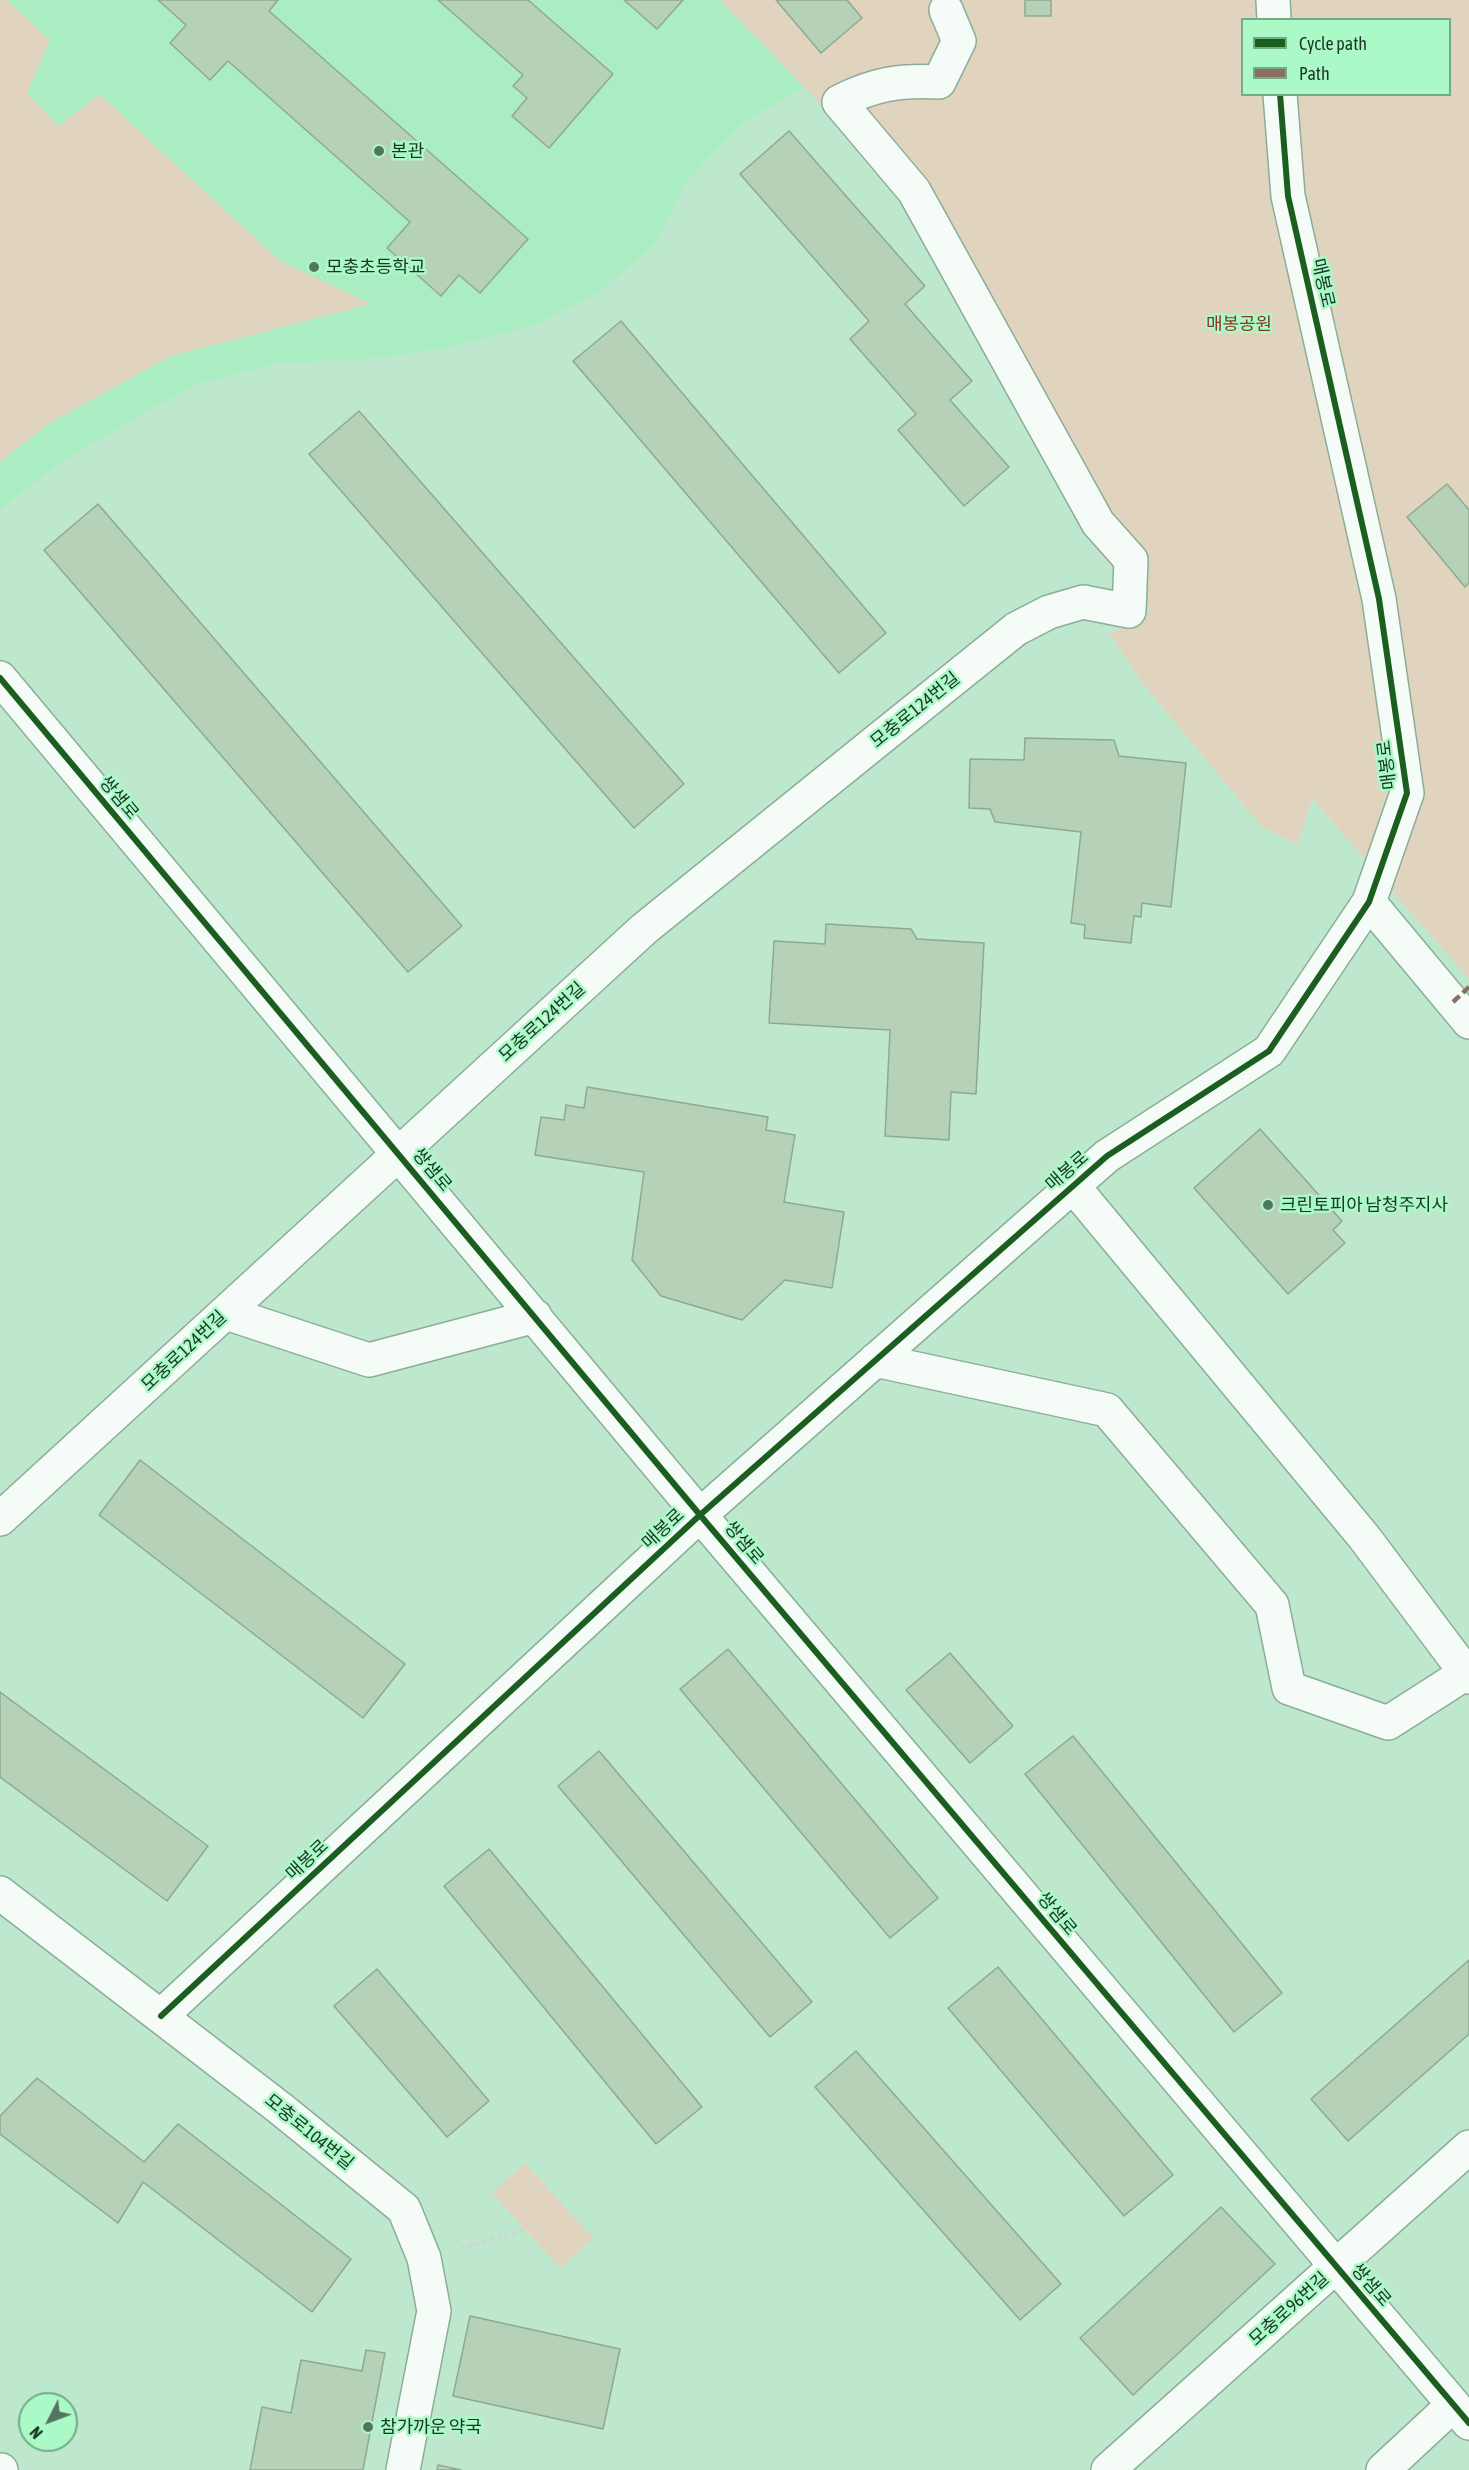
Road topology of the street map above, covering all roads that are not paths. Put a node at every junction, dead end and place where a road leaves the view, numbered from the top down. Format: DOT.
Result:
graph roads {
  1 [pos="1272,0"];
  2 [pos="946,10"];
  3 [pos="1274,18"];
  4 [pos="1280,96"];
  5 [pos="0,678"];
  6 [pos="1369,902"];
  7 [pos="1469,1022"];
  8 [pos="399,1153"];
  9 [pos="1073,1186"];
  10 [pos="226,1312"];
  11 [pos="535,1316"];
  12 [pos="875,1360"];
  13 [pos="700,1515"];
  14 [pos="0,1519"];
  15 [pos="1467,1675"];
  16 [pos="0,1893"];
  17 [pos="161,2016"];
  18 [pos="1469,2147"];
  19 [pos="1335,2267"];
  20 [pos="1461,2414"];
  21 [pos="403,2470"];
  22 [pos="1108,2470"];
  23 [pos="1383,2470"];
  1 -- 3 [label="street"];
  2 -- 8 [label="street, 모충로124번길"];
  4 -- 6 [label="street, 매봉로"];
  5 -- 8 [label="street, 쌍샘로"];
  6 -- 7 [label="street"];
  6 -- 9 [label="street, 매봉로"];
  8 -- 10 [label="street, 모충로124번길"];
  8 -- 11 [label="street, 쌍샘로"];
  9 -- 12 [label="street, 매봉로"];
  9 -- 15 [label="street"];
  10 -- 11 [label="street"];
  10 -- 14 [label="street, 모충로124번길"];
  11 -- 13 [label="street, 쌍샘로"];
  12 -- 13 [label="street, 매봉로"];
  12 -- 15 [label="street"];
  13 -- 17 [label="street, 매봉로"];
  13 -- 19 [label="street, 쌍샘로"];
  16 -- 17 [label="street, 모충로104번길"];
  17 -- 21 [label="street, 모충로104번길"];
  18 -- 19 [label="street, 모충로96번길"];
  19 -- 20 [label="street, 쌍샘로"];
  19 -- 22 [label="street, 모충로96번길"];
  20 -- 23 [label="street"];
}
